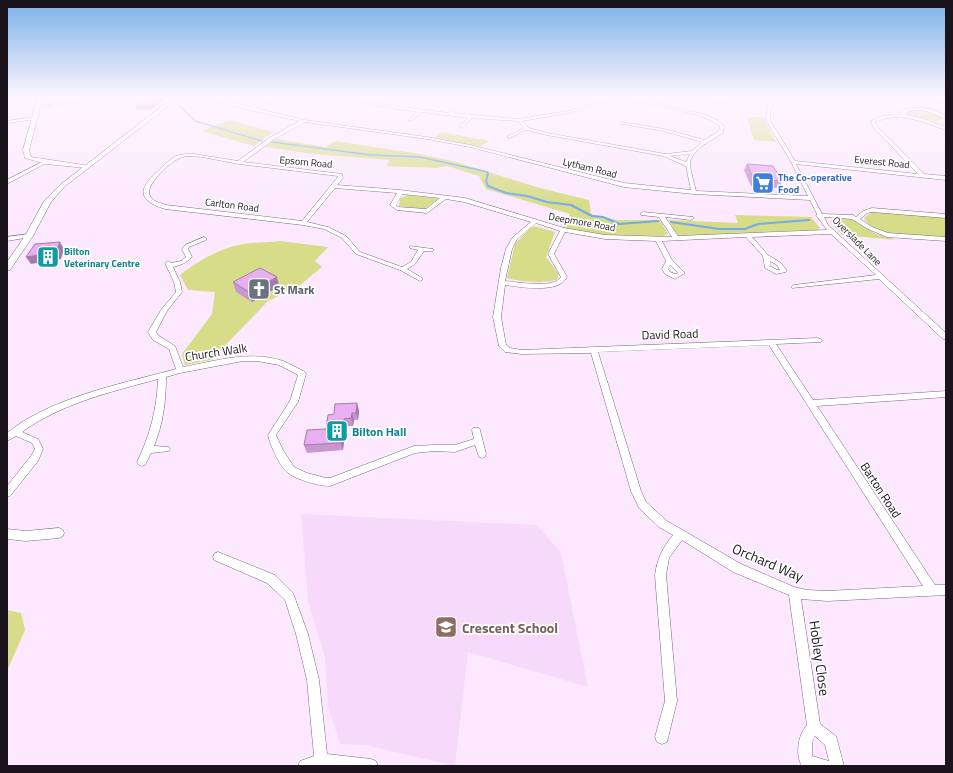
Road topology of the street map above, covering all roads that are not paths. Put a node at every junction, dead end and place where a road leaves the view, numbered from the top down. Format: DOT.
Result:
graph roads {
  1 [pos="31,133"];
  2 [pos="129,133"];
  3 [pos="282,133"];
  4 [pos="391,133"];
  5 [pos="516,133"];
  6 [pos="545,133"];
  7 [pos="675,133"];
  8 [pos="717,133"];
  9 [pos="776,133"];
  10 [pos="882,133"];
  11 [pos="510,137"];
  12 [pos="707,142"];
  13 [pos="692,152"];
  14 [pos="664,155"];
  15 [pos="46,162"];
  16 [pos="793,162"];
  17 [pos="239,163"];
  18 [pos="688,165"];
  19 [pos="84,167"];
  20 [pos="922,175"];
  21 [pos="946,178"];
  22 [pos="7,182"];
  23 [pos="334,186"];
  24 [pos="400,192"];
  25 [pos="694,192"];
  26 [pos="445,198"];
  27 [pos="810,198"];
  28 [pos="643,214"];
  29 [pos="819,215"];
  30 [pos="661,216"];
  31 [pos="946,216"];
  32 [pos="691,218"];
  33 [pos="857,219"];
  34 [pos="534,222"];
  35 [pos="303,223"];
  36 [pos="563,230"];
  37 [pos="832,232"];
  38 [pos="747,235"];
  39 [pos="28,236"];
  40 [pos="675,237"];
  41 [pos="7,239"];
  42 [pos="204,239"];
  43 [pos="658,239"];
  44 [pos="946,240"];
  45 [pos="412,247"];
  46 [pos="422,249"];
  47 [pos="431,250"];
  48 [pos="766,256"];
  49 [pos="669,261"];
  50 [pos="7,268"];
  51 [pos="402,269"];
  52 [pos="879,277"];
  53 [pos="420,279"];
  54 [pos="502,283"];
  55 [pos="794,287"];
  56 [pos="946,337"];
  57 [pos="818,340"];
  58 [pos="771,342"];
  59 [pos="594,350"];
  60 [pos="180,370"];
  61 [pos="162,374"];
  62 [pos="946,394"];
  63 [pos="810,403"];
  64 [pos="476,430"];
  65 [pos="11,435"];
  66 [pos="478,441"];
  67 [pos="166,449"];
  68 [pos="148,450"];
  69 [pos="482,454"];
  70 [pos="142,462"];
  71 [pos="7,493"];
  72 [pos="59,533"];
  73 [pos="7,534"];
  74 [pos="680,535"];
  75 [pos="218,556"];
  76 [pos="932,590"];
  77 [pos="946,590"];
  78 [pos="794,592"];
  79 [pos="814,728"];
  80 [pos="662,737"];
  81 [pos="321,760"];
  82 [pos="305,766"];
  83 [pos="371,766"];
  84 [pos="825,766"];
  85 [pos="837,766"];
  1 -- 15 [label="street"];
  2 -- 19 [label="main road"];
  3 -- 17 [label="street, Epsom Road"];
  4 -- 25 [label="street, Lytham Road"];
  5 -- 11 [label="street"];
  6 -- 14 [label="street"];
  7 -- 12 [label="street"];
  8 -- 12 [label="street"];
  9 -- 16 [label="street, Overslade Lane"];
  10 -- 20 [label="street"];
  12 -- 13 [label="street"];
  13 -- 14 [label="street"];
  13 -- 18 [label="street"];
  14 -- 18 [label="street"];
  15 -- 19 [label="street"];
  15 -- 22 [label="street"];
  16 -- 20 [label="street, Everest Road"];
  16 -- 27 [label="street, Overslade Lane"];
  17 -- 23 [label="street, Epsom Road"];
  17 -- 35 [label="street, Carlton Road"];
  18 -- 25 [label="street"];
  19 -- 39 [label="main road"];
  20 -- 21 [label="street, Everest Road"];
  23 -- 24 [label="street, Deepmore Road"];
  23 -- 35 [label="street, Epsom Road"];
  24 -- 26 [label="street, Deepmore Road"];
  24 -- 26 [label="street"];
  25 -- 27 [label="street, Lytham Road"];
  26 -- 34 [label="street, Deepmore Road"];
  27 -- 29 [label="street, Overslade Lane"];
  28 -- 30 [label="street"];
  29 -- 33 [label="street"];
  29 -- 37 [label="street, Overslade Lane"];
  30 -- 32 [label="street"];
  30 -- 40 [label="street"];
  31 -- 33 [label="street"];
  33 -- 44 [label="street"];
  34 -- 36 [label="street, Deepmore Road"];
  34 -- 54 [label="street"];
  35 -- 51 [label="street, Carlton Road"];
  36 -- 43 [label="street, Deepmore Road"];
  36 -- 54 [label="street"];
  37 -- 38 [label="street, Deepmore Road"];
  37 -- 52 [label="street, Overslade Lane"];
  38 -- 40 [label="street, Deepmore Road"];
  38 -- 48 [label="street"];
  39 -- 41 [label="street"];
  39 -- 50 [label="main road"];
  40 -- 43 [label="street, Deepmore Road"];
  42 -- 60 [label="street"];
  43 -- 49 [label="street"];
  45 -- 46 [label="street"];
  46 -- 47 [label="street"];
  46 -- 51 [label="street"];
  51 -- 53 [label="street, Carlton Road"];
  52 -- 55 [label="street"];
  52 -- 56 [label="street, Overslade Lane"];
  54 -- 59 [label="street, David Road"];
  57 -- 58 [label="street, David Road"];
  58 -- 59 [label="street, David Road"];
  58 -- 63 [label="street, Barton Road"];
  59 -- 74 [label="street, Orchard Way"];
  60 -- 61 [label="street, Church Walk"];
  60 -- 66 [label="street, Church Walk"];
  61 -- 65 [label="street, Church Walk"];
  61 -- 68 [label="street"];
  62 -- 63 [label="street"];
  63 -- 76 [label="street, Barton Road"];
  64 -- 66 [label="street"];
  65 -- 71 [label="street"];
  66 -- 69 [label="street"];
  67 -- 68 [label="street"];
  68 -- 70 [label="street"];
  72 -- 73 [label="street"];
  74 -- 78 [label="street, Orchard Way"];
  74 -- 80 [label="street"];
  75 -- 81 [label="street"];
  76 -- 77 [label="street, Orchard Way"];
  76 -- 78 [label="street, Orchard Way"];
  78 -- 79 [label="street, Hobley Close"];
  79 -- 84 [label="street"];
  79 -- 85 [label="street"];
  81 -- 82 [label="street"];
  81 -- 83 [label="street"];
}
